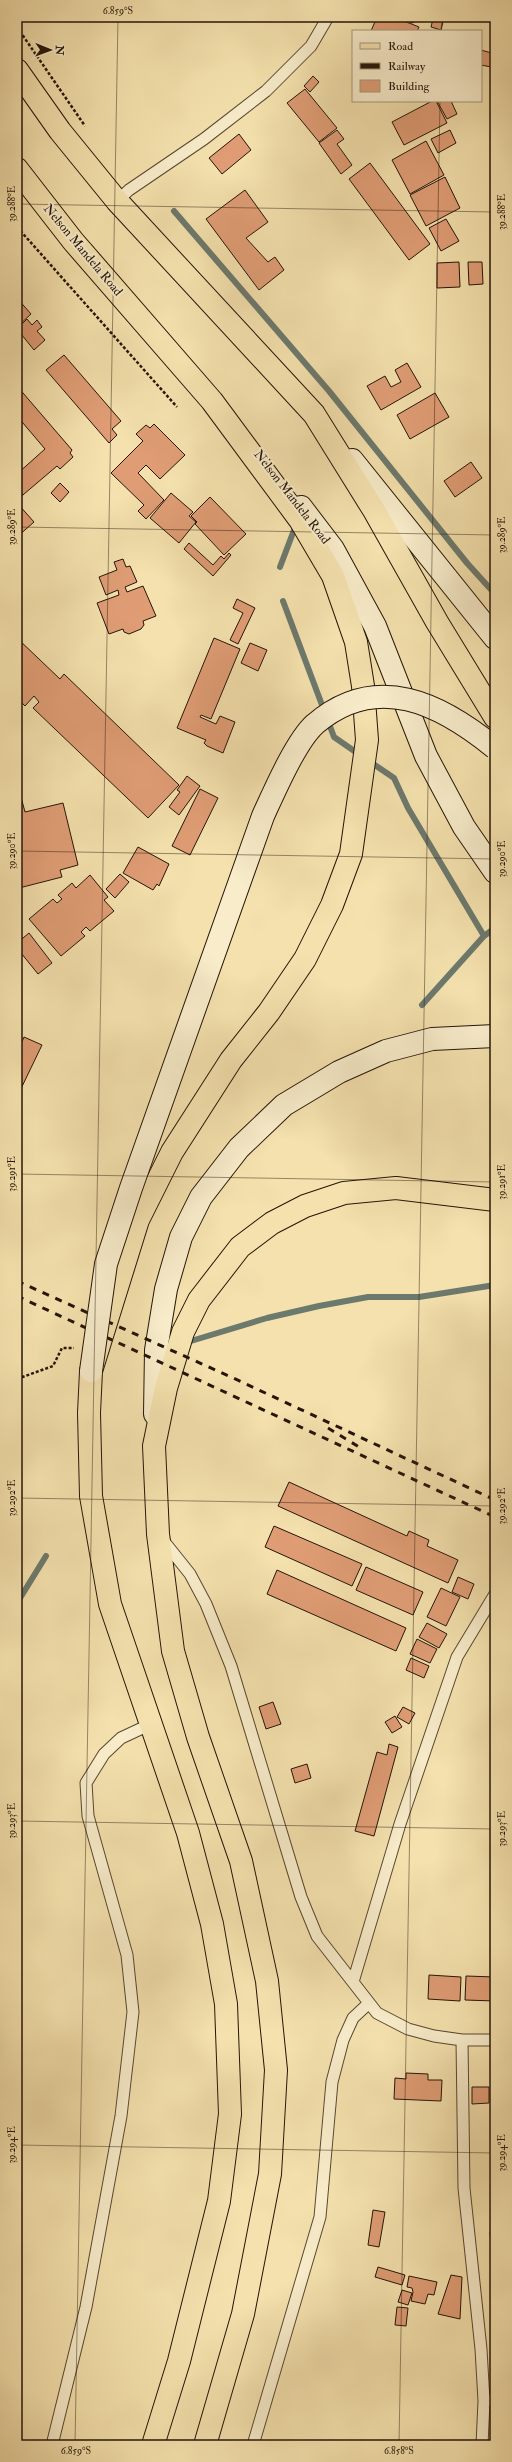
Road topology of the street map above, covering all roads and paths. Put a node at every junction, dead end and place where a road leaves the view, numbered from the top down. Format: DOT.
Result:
graph roads {
  1 [pos="328,17"];
  2 [pos="17,70"];
  3 [pos="17,169"];
  4 [pos="117,201"];
  5 [pos="17,227"];
  6 [pos="212,401"];
  7 [pos="177,407"];
  8 [pos="314,414"];
  9 [pos="495,638"];
  10 [pos="495,717"];
  11 [pos="495,748"];
  12 [pos="495,872"];
  13 [pos="495,1036"];
  14 [pos="495,1200"];
  15 [pos="62,1348"];
  16 [pos="91,1371"];
  17 [pos="17,1379"];
  18 [pos="154,1446"];
  19 [pos="158,1534"];
  20 [pos="495,1594"];
  21 [pos="150,1724"];
  22 [pos="352,1982"];
  23 [pos="369,2003"];
  24 [pos="462,2040"];
  25 [pos="495,2040"];
  26 [pos="490,2400"];
  27 [pos="52,2445"];
  28 [pos="154,2445"];
  29 [pos="204,2445"];
  30 [pos="253,2445"];
  31 [pos="482,2445"];
  1 -- 4 [label="lane"];
  2 -- 4 [label="main road"];
  3 -- 6 [label="main road, Nelson Mandela Road"];
  4 -- 8 [label="main road"];
  5 -- 7 [label="path"];
  6 -- 12 [label="main road, Nelson Mandela Road"];
  6 -- 16 [label="main road"];
  8 -- 9 [label="main road"];
  8 -- 10 [label="main road"];
  11 -- 16 [label="main road, bridge"];
  13 -- 18 [label="main road"];
  14 -- 18 [label="main road"];
  15 -- 17 [label="path"];
  16 -- 21 [label="main road"];
  18 -- 19 [label="main road"];
  19 -- 22 [label="lane"];
  19 -- 29 [label="main road"];
  20 -- 22 [label="lane"];
  21 -- 27 [label="lane"];
  21 -- 28 [label="main road"];
  22 -- 23 [label="lane"];
  23 -- 24 [label="lane"];
  23 -- 30 [label="lane"];
  24 -- 25 [label="lane"];
  24 -- 26 [label="lane"];
  26 -- 31 [label="lane"];
}
